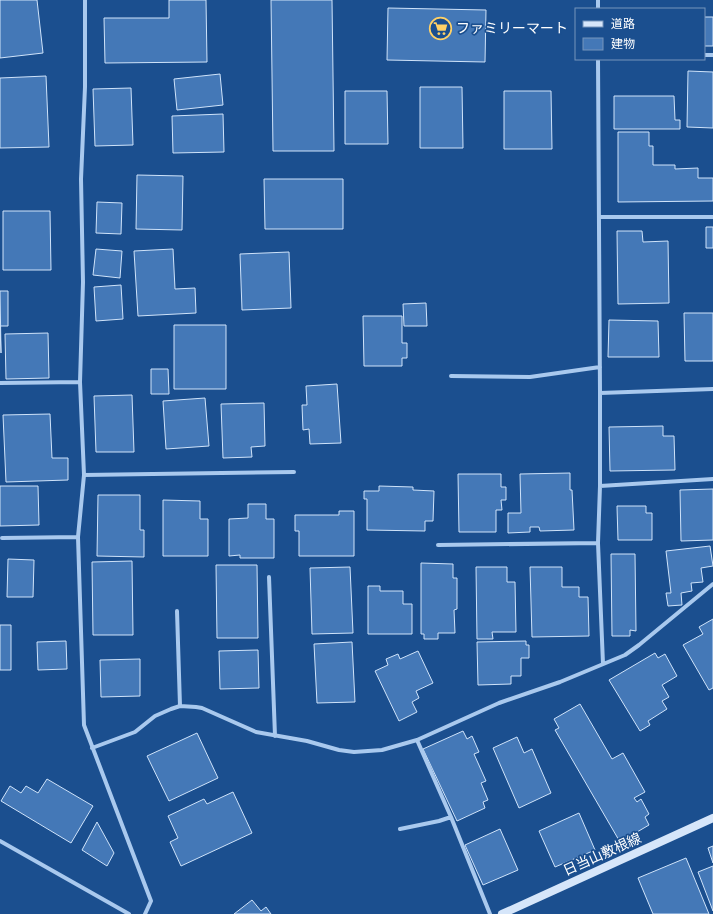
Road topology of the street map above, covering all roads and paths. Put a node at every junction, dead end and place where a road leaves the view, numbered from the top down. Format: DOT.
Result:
graph roads {
  1 [pos="85,0"];
  2 [pos="598,60"];
  3 [pos="599,217"];
  4 [pos="713,218"];
  5 [pos="600,366"];
  6 [pos="451,376"];
  7 [pos="80,382"];
  8 [pos="0,383"];
  9 [pos="713,389"];
  10 [pos="600,393"];
  11 [pos="294,472"];
  12 [pos="84,475"];
  13 [pos="713,479"];
  14 [pos="600,486"];
  15 [pos="78,537"];
  16 [pos="2,538"];
  17 [pos="438,544"];
  18 [pos="598,544"];
  19 [pos="269,577"];
  20 [pos="713,584"];
  21 [pos="177,611"];
  22 [pos="604,664"];
  23 [pos="180,706"];
  24 [pos="275,736"];
  25 [pos="416,740"];
  26 [pos="92,748"];
  27 [pos="451,817"];
  28 [pos="713,818"];
  29 [pos="400,829"];
  30 [pos="0,841"];
  31 [pos="129,914"];
  32 [pos="145,914"];
  33 [pos="490,914"];
  34 [pos="502,914"];
  1 -- 7 [label="street"];
  2 -- 3 [label="street"];
  3 -- 4 [label="street"];
  3 -- 5 [label="street"];
  5 -- 6 [label="street"];
  5 -- 10 [label="street"];
  7 -- 8 [label="street"];
  7 -- 12 [label="street"];
  9 -- 10 [label="street"];
  10 -- 14 [label="street"];
  11 -- 12 [label="street"];
  12 -- 15 [label="street"];
  13 -- 14 [label="street"];
  14 -- 18 [label="street"];
  15 -- 16 [label="street"];
  15 -- 26 [label="street"];
  17 -- 18 [label="street"];
  18 -- 22 [label="street"];
  19 -- 24 [label="street"];
  20 -- 22 [label="street"];
  21 -- 23 [label="street"];
  22 -- 25 [label="street"];
  23 -- 24 [label="street"];
  23 -- 26 [label="street"];
  24 -- 25 [label="street"];
  25 -- 27 [label="street"];
  26 -- 32 [label="street"];
  27 -- 29 [label="street"];
  27 -- 33 [label="street"];
  28 -- 34 [label="main road, 日当山敷根線"];
  30 -- 31 [label="street"];
}
